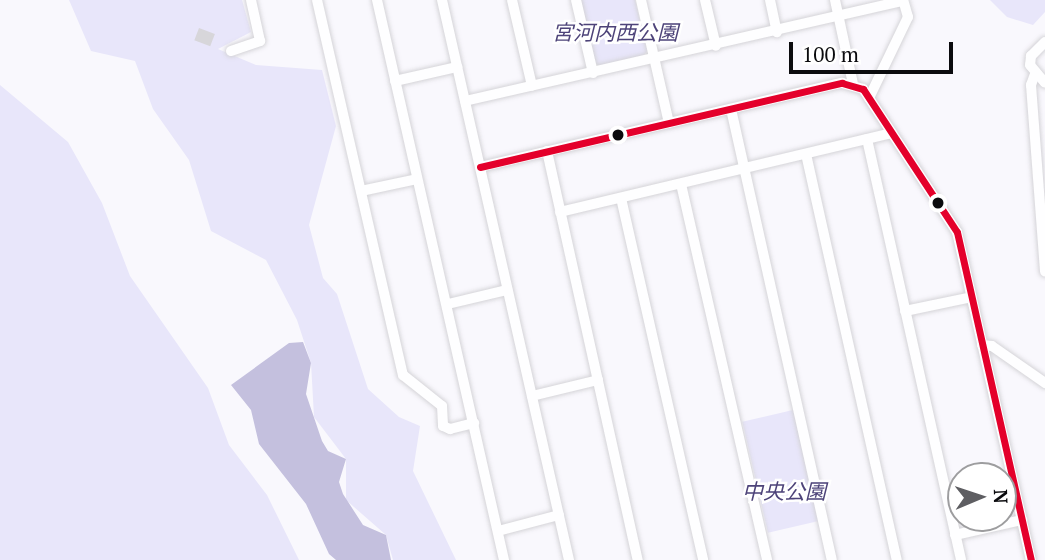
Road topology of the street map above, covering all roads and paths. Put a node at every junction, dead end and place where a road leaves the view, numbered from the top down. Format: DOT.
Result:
graph roads {
  1 [pos="251,0"];
  2 [pos="317,0"];
  3 [pos="377,0"];
  4 [pos="442,0"];
  5 [pos="512,0"];
  6 [pos="576,0"];
  7 [pos="641,0"];
  8 [pos="705,0"];
  9 [pos="770,0"];
  10 [pos="835,0"];
  11 [pos="903,1"];
  12 [pos="839,18"];
  13 [pos="777,32"];
  14 [pos="1045,41"];
  15 [pos="716,46"];
  16 [pos="231,51"];
  17 [pos="654,59"];
  18 [pos="457,67"];
  19 [pos="593,72"];
  20 [pos="1035,74"];
  21 [pos="395,81"];
  22 [pos="1045,83"];
  23 [pos="853,84"];
  24 [pos="532,86"];
  25 [pos="869,98"];
  26 [pos="465,101"];
  27 [pos="731,109"];
  28 [pos="669,123"];
  29 [pos="892,133"];
  30 [pos="867,139"];
  31 [pos="547,151"];
  32 [pos="806,154"];
  33 [pos="480,167"];
  34 [pos="744,169"];
  35 [pos="417,179"];
  36 [pos="681,184"];
  37 [pos="361,191"];
  38 [pos="621,198"];
  39 [pos="560,212"];
  40 [pos="1045,271"];
  41 [pos="508,290"];
  42 [pos="972,297"];
  43 [pos="448,304"];
  44 [pos="905,311"];
  45 [pos="982,345"];
  46 [pos="598,380"];
  47 [pos="1045,383"];
  48 [pos="531,396"];
  49 [pos="474,423"];
  50 [pos="559,515"];
  51 [pos="1022,520"];
  52 [pos="498,530"];
  53 [pos="955,535"];
  54 [pos="504,560"];
  55 [pos="569,560"];
  56 [pos="638,560"];
  57 [pos="704,560"];
  58 [pos="767,560"];
  59 [pos="832,560"];
  60 [pos="897,560"];
  61 [pos="961,560"];
  62 [pos="1031,560"];
  1 -- 16 [label="street"];
  2 -- 37 [label="street"];
  3 -- 21 [label="street"];
  4 -- 18 [label="street"];
  5 -- 24 [label="street"];
  6 -- 19 [label="street"];
  7 -- 17 [label="street"];
  8 -- 15 [label="street"];
  9 -- 13 [label="street"];
  10 -- 12 [label="street"];
  11 -- 12 [label="street"];
  11 -- 25 [label="street"];
  12 -- 13 [label="street"];
  12 -- 23 [label="street"];
  13 -- 15 [label="street"];
  14 -- 20 [label="street"];
  15 -- 17 [label="street"];
  17 -- 19 [label="street"];
  17 -- 28 [label="street"];
  18 -- 21 [label="street"];
  18 -- 26 [label="street"];
  19 -- 24 [label="street"];
  20 -- 22 [label="street"];
  20 -- 40 [label="street"];
  21 -- 35 [label="street"];
  23 -- 25 [label="street"];
  23 -- 27 [label="street"];
  24 -- 26 [label="street"];
  25 -- 29 [label="street"];
  26 -- 33 [label="street"];
  27 -- 28 [label="street"];
  27 -- 34 [label="street"];
  28 -- 31 [label="street"];
  29 -- 30 [label="street"];
  29 -- 42 [label="street"];
  30 -- 32 [label="street"];
  30 -- 44 [label="street"];
  31 -- 33 [label="street"];
  31 -- 39 [label="street"];
  32 -- 34 [label="street"];
  32 -- 60 [label="street"];
  33 -- 41 [label="street"];
  34 -- 36 [label="street"];
  34 -- 59 [label="street"];
  35 -- 37 [label="street"];
  35 -- 43 [label="street"];
  36 -- 38 [label="street"];
  36 -- 58 [label="street"];
  37 -- 49 [label="street"];
  38 -- 39 [label="street"];
  38 -- 57 [label="street"];
  39 -- 46 [label="street"];
  41 -- 43 [label="street"];
  41 -- 48 [label="street"];
  42 -- 44 [label="street"];
  42 -- 45 [label="street"];
  43 -- 49 [label="street"];
  44 -- 53 [label="street"];
  45 -- 47 [label="street"];
  45 -- 51 [label="street"];
  46 -- 48 [label="street"];
  46 -- 56 [label="street"];
  48 -- 50 [label="street"];
  49 -- 52 [label="street"];
  50 -- 52 [label="street"];
  50 -- 55 [label="street"];
  51 -- 53 [label="street"];
  51 -- 62 [label="street"];
  52 -- 54 [label="street"];
  53 -- 61 [label="street"];
}
